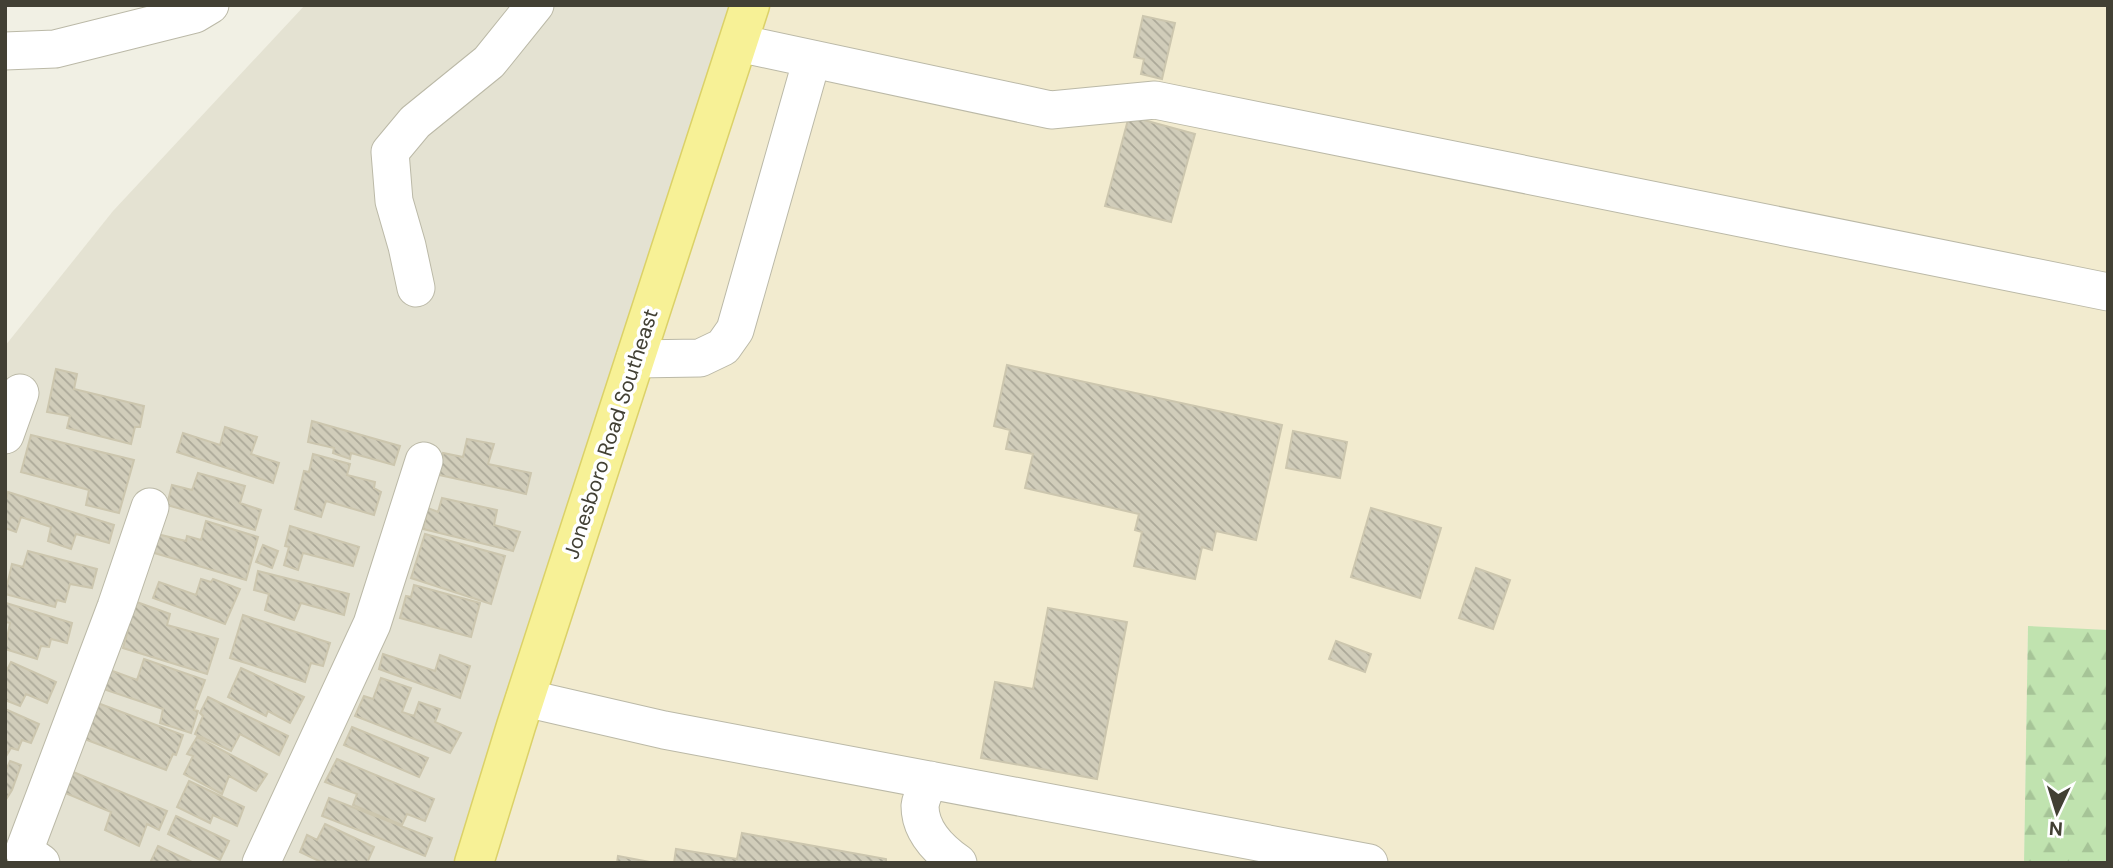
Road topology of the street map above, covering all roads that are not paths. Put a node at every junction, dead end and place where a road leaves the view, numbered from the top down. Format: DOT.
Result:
graph roads {
  1 [pos="210,5"];
  2 [pos="535,5"];
  3 [pos="750,5"];
  4 [pos="738,43"];
  5 [pos="5,51"];
  6 [pos="812,59"];
  7 [pos="416,288"];
  8 [pos="2108,292"];
  9 [pos="635,359"];
  10 [pos="20,393"];
  11 [pos="5,435"];
  12 [pos="424,461"];
  13 [pos="150,507"];
  14 [pos="525,698"];
  15 [pos="930,780"];
  16 [pos="23,853"];
  17 [pos="261,863"];
  18 [pos="474,863"];
  19 [pos="958,863"];
  20 [pos="1369,863"];
  1 -- 5 [label="lane"];
  2 -- 7 [label="lane"];
  3 -- 4 [label="main road, Jonesboro Road Southeast"];
  4 -- 6 [label="lane"];
  4 -- 9 [label="main road, Jonesboro Road Southeast"];
  6 -- 8 [label="lane"];
  6 -- 9 [label="lane"];
  9 -- 14 [label="main road, Jonesboro Road Southeast"];
  10 -- 11 [label="lane"];
  12 -- 17 [label="lane"];
  13 -- 16 [label="lane"];
  14 -- 15 [label="lane"];
  14 -- 18 [label="main road, Jonesboro Road Southeast"];
  15 -- 19 [label="lane"];
  15 -- 20 [label="lane"];
}
